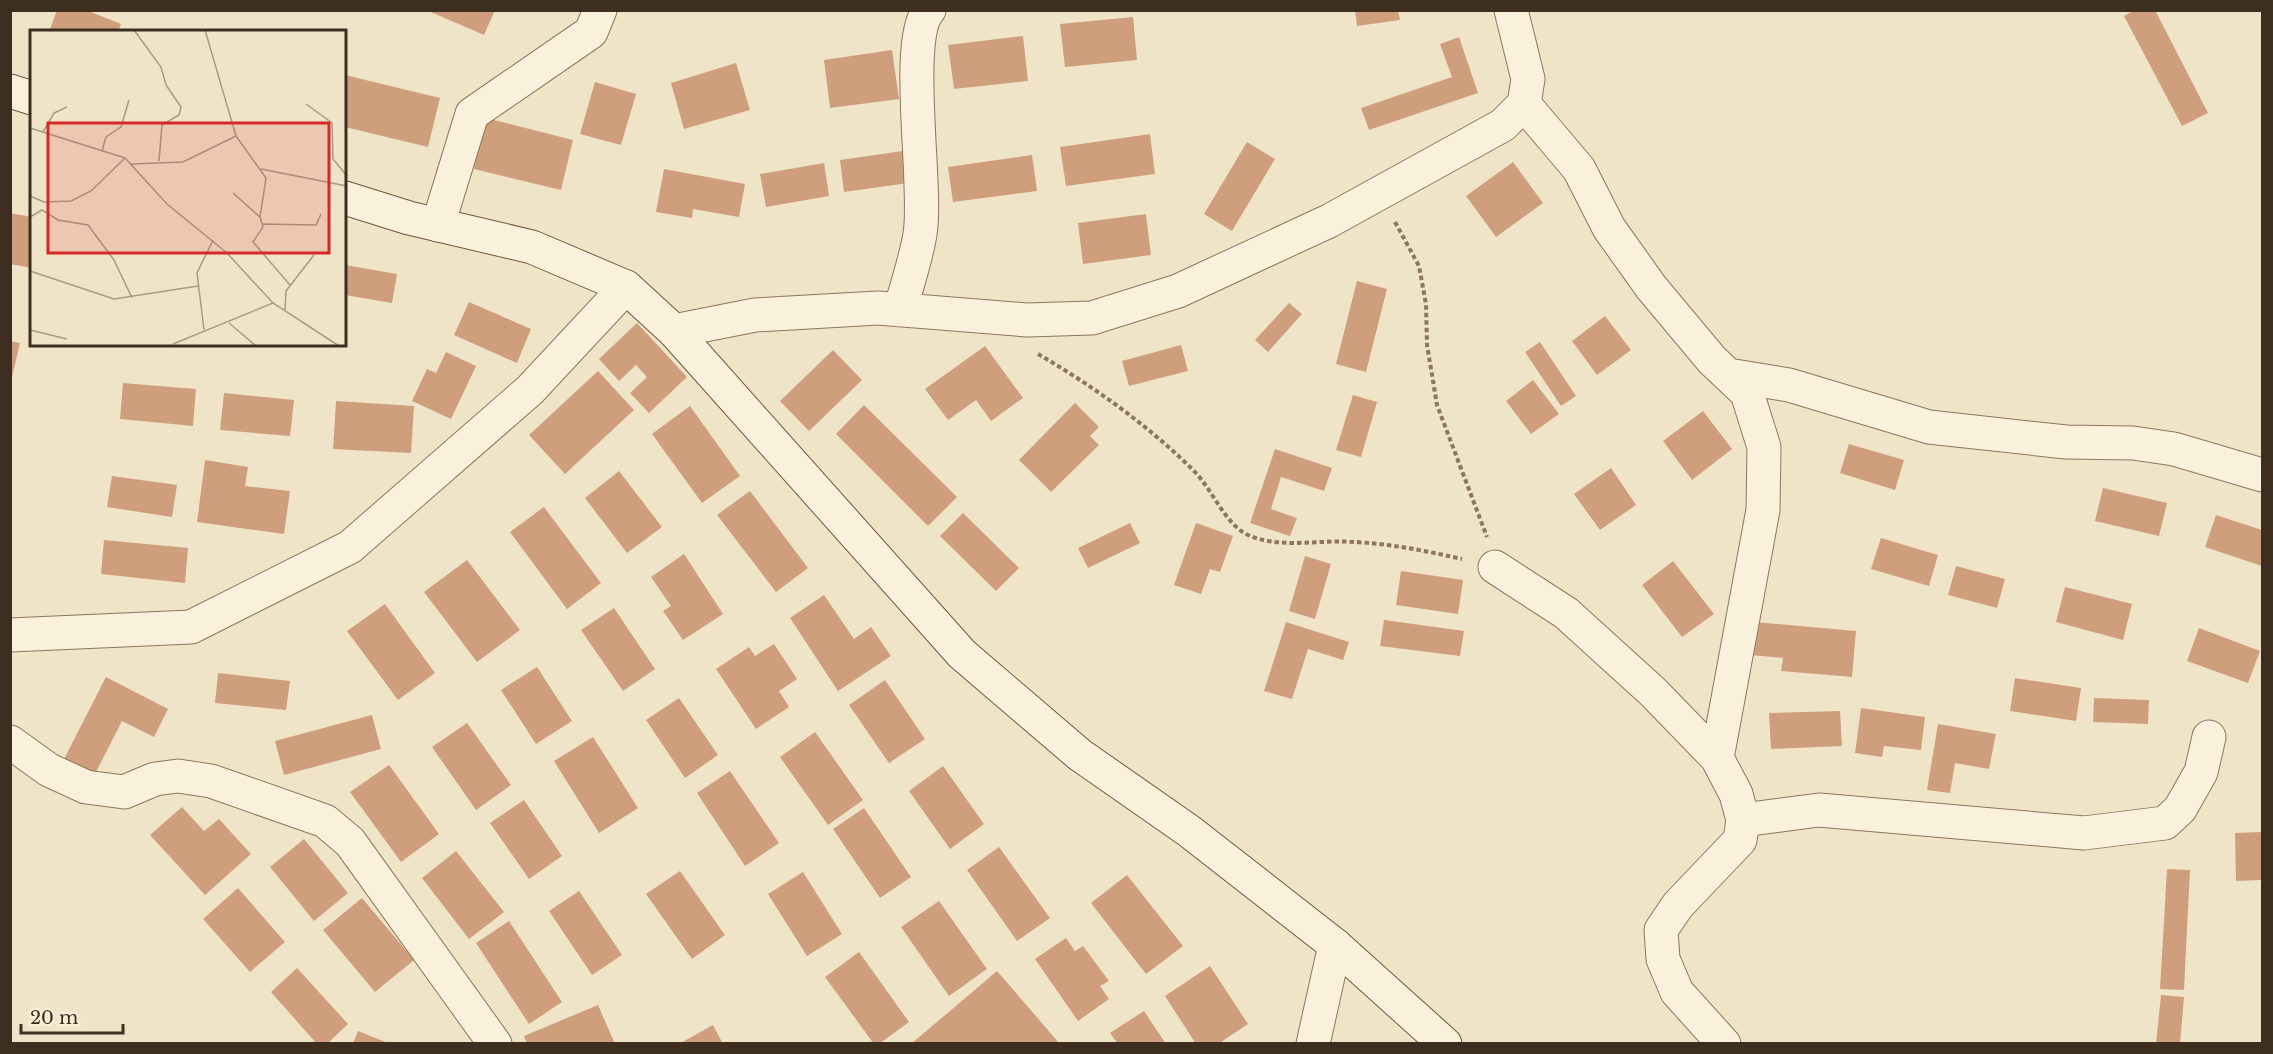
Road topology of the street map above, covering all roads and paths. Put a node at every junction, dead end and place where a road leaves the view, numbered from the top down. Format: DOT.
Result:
graph roads {
  1 [pos="600,10"];
  2 [pos="929,10"];
  3 [pos="1510,10"];
  4 [pos="10,92"];
  5 [pos="30,97"];
  6 [pos="1524,104"];
  7 [pos="1379,194"];
  8 [pos="346,198"];
  9 [pos="438,225"];
  10 [pos="626,286"];
  11 [pos="900,310"];
  12 [pos="674,331"];
  13 [pos="1029,349"];
  14 [pos="1728,375"];
  15 [pos="2262,475"];
  16 [pos="1495,567"];
  17 [pos="10,635"];
  18 [pos="2209,737"];
  19 [pos="10,742"];
  20 [pos="1717,758"];
  21 [pos="1743,820"];
  22 [pos="1335,945"];
  23 [pos="495,1044"];
  24 [pos="1313,1044"];
  25 [pos="1444,1044"];
  26 [pos="1724,1044"];
  1 -- 9 [label="street"];
  2 -- 11 [label="street"];
  3 -- 6 [label="street"];
  4 -- 5 [label="street"];
  6 -- 7 [label="street"];
  6 -- 14 [label="street"];
  7 -- 11 [label="street"];
  7 -- 16 [label="path"];
  8 -- 9 [label="street"];
  9 -- 10 [label="street"];
  10 -- 12 [label="street"];
  10 -- 17 [label="street"];
  11 -- 12 [label="street"];
  12 -- 22 [label="street"];
  13 -- 16 [label="path"];
  14 -- 15 [label="street"];
  14 -- 20 [label="street"];
  16 -- 20 [label="street"];
  18 -- 21 [label="street"];
  19 -- 23 [label="street"];
  20 -- 21 [label="street"];
  21 -- 26 [label="street"];
  22 -- 24 [label="street"];
  22 -- 25 [label="street"];
}
